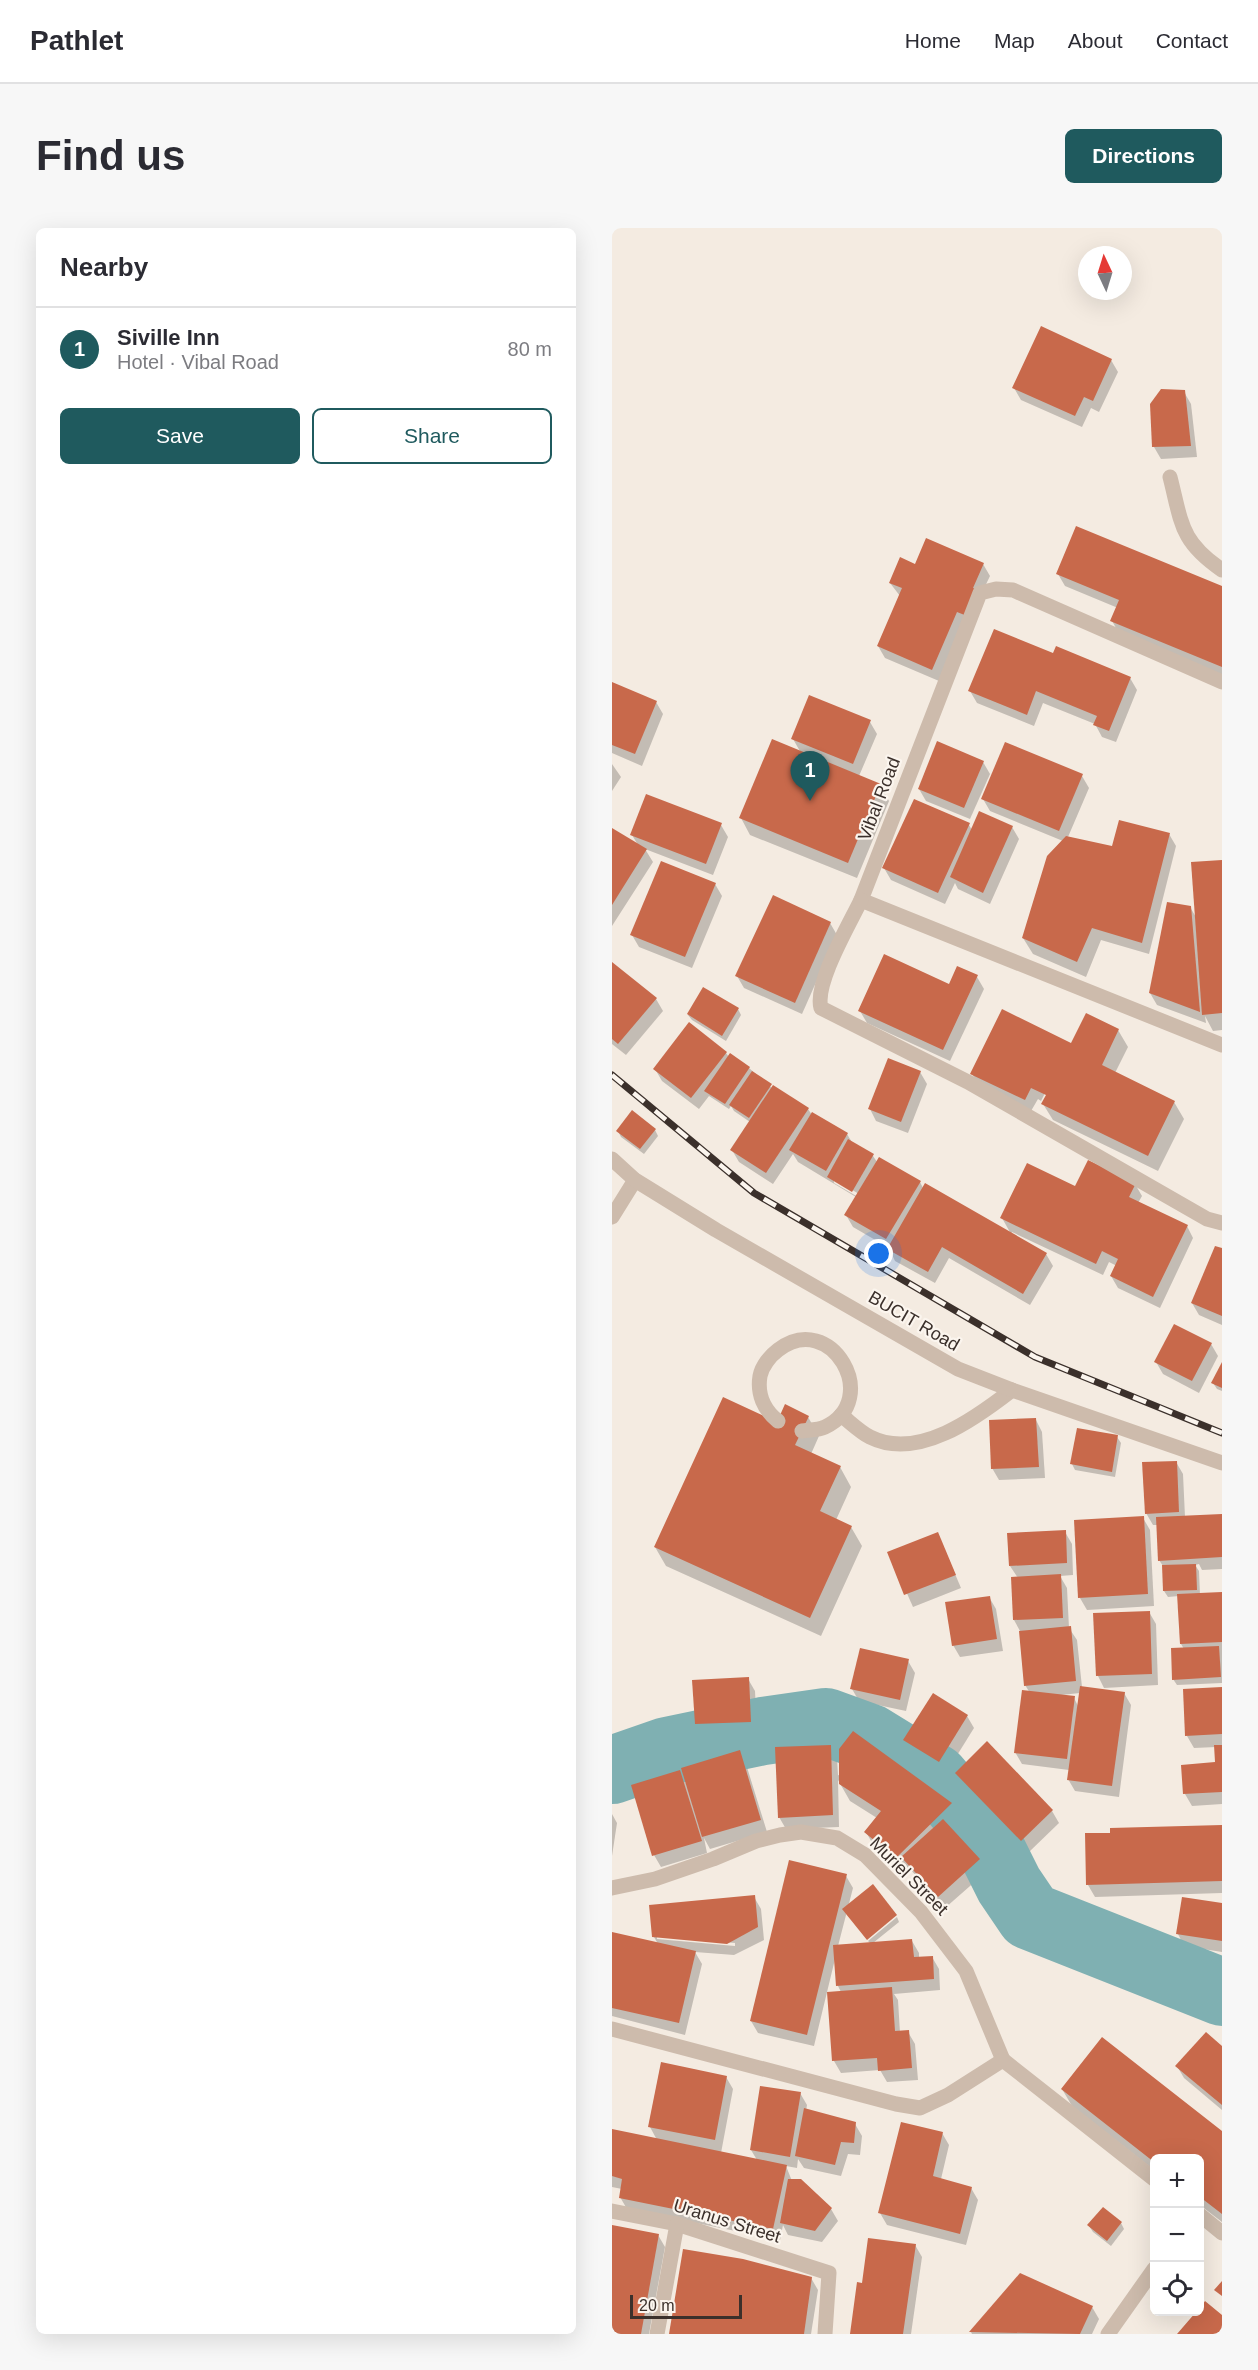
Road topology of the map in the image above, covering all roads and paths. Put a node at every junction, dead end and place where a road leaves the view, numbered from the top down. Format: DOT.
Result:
graph roads {
  1 [pos="1170,477"];
  2 [pos="1222,570"];
  3 [pos="1222,682"];
  4 [pos="861,900"];
  5 [pos="1222,1045"];
  6 [pos="612,1159"];
  7 [pos="635,1180"];
  8 [pos="612,1217"];
  9 [pos="1222,1223"];
  10 [pos="1012,1390"];
  11 [pos="841,1415"];
  12 [pos="778,1421"];
  13 [pos="802,1431"];
  14 [pos="1222,1462"];
  15 [pos="612,1888"];
  16 [pos="612,2030"];
  17 [pos="1003,2060"];
  18 [pos="1150,2176"];
  19 [pos="612,2211"];
  20 [pos="1204,2218"];
  21 [pos="677,2224"];
  22 [pos="1222,2233"];
  23 [pos="1150,2276"];
  24 [pos="657,2334"];
  25 [pos="825,2334"];
  26 [pos="1108,2334"];
  1 -- 2 [label="street"];
  3 -- 4 [label="street, Vibal Road"];
  4 -- 5 [label="street"];
  4 -- 9 [label="street"];
  6 -- 7 [label="street, BUCIT Road"];
  7 -- 8 [label="street"];
  7 -- 10 [label="street, BUCIT Road"];
  10 -- 11 [label="street"];
  10 -- 14 [label="street, BUCIT Road"];
  11 -- 12 [label="street"];
  11 -- 13 [label="street"];
  15 -- 17 [label="street, Muriel Street"];
  16 -- 17 [label="street"];
  17 -- 18 [label="street"];
  19 -- 21 [label="street, Uranus Street"];
  20 -- 22 [label="street"];
  21 -- 24 [label="street"];
  21 -- 25 [label="street, Uranus Street"];
  23 -- 26 [label="street"];
}
